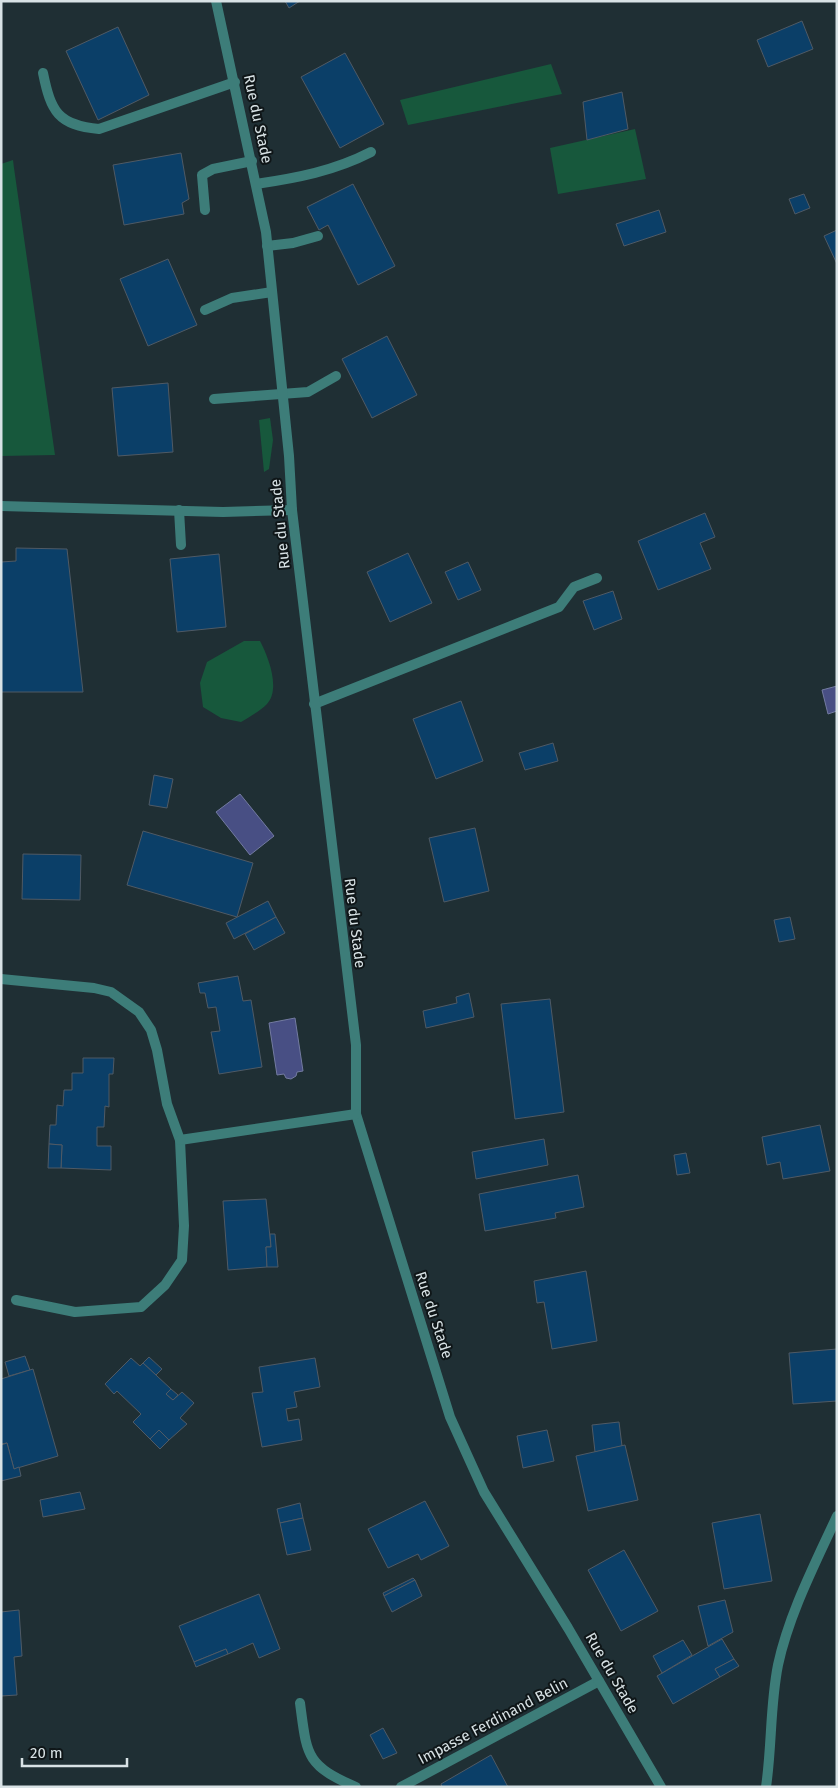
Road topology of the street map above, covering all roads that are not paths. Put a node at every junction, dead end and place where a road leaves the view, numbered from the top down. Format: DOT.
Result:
graph roads {
  1 [pos="216,1"];
  2 [pos="43,73"];
  3 [pos="235,82"];
  4 [pos="371,152"];
  5 [pos="252,161"];
  6 [pos="256,184"];
  7 [pos="205,210"];
  8 [pos="318,236"];
  9 [pos="267,246"];
  10 [pos="272,292"];
  11 [pos="205,310"];
  12 [pos="336,376"];
  13 [pos="283,395"];
  14 [pos="214,399"];
  15 [pos="1,506"];
  16 [pos="179,510"];
  17 [pos="292,510"];
  18 [pos="181,545"];
  19 [pos="597,578"];
  20 [pos="314,704"];
  21 [pos="1,980"];
  22 [pos="356,1114"];
  23 [pos="180,1140"];
  24 [pos="16,1300"];
  25 [pos="837,1516"];
  26 [pos="599,1681"];
  27 [pos="300,1703"];
  28 [pos="356,1787"];
  29 [pos="401,1787"];
  30 [pos="662,1787"];
  31 [pos="766,1787"];
  1 -- 3 [label="street, Rue du Stade"];
  2 -- 3 [label="street"];
  3 -- 5 [label="street, Rue du Stade"];
  4 -- 6 [label="street"];
  5 -- 6 [label="street, Rue du Stade"];
  5 -- 7 [label="street"];
  6 -- 9 [label="street, Rue du Stade"];
  8 -- 9 [label="street"];
  9 -- 10 [label="street, Rue du Stade"];
  10 -- 11 [label="street"];
  10 -- 13 [label="street, Rue du Stade"];
  12 -- 13 [label="street"];
  13 -- 14 [label="street"];
  13 -- 17 [label="street, Rue du Stade"];
  15 -- 16 [label="street"];
  16 -- 17 [label="street"];
  16 -- 18 [label="street"];
  17 -- 20 [label="street, Rue du Stade"];
  19 -- 20 [label="street"];
  20 -- 22 [label="street, Rue du Stade"];
  21 -- 23 [label="street"];
  22 -- 23 [label="street"];
  22 -- 26 [label="street, Rue du Stade"];
  23 -- 24 [label="street"];
  25 -- 31 [label="street"];
  26 -- 29 [label="street, Impasse Ferdinand Belin"];
  26 -- 30 [label="street, Rue du Stade"];
  27 -- 28 [label="street"];
}
